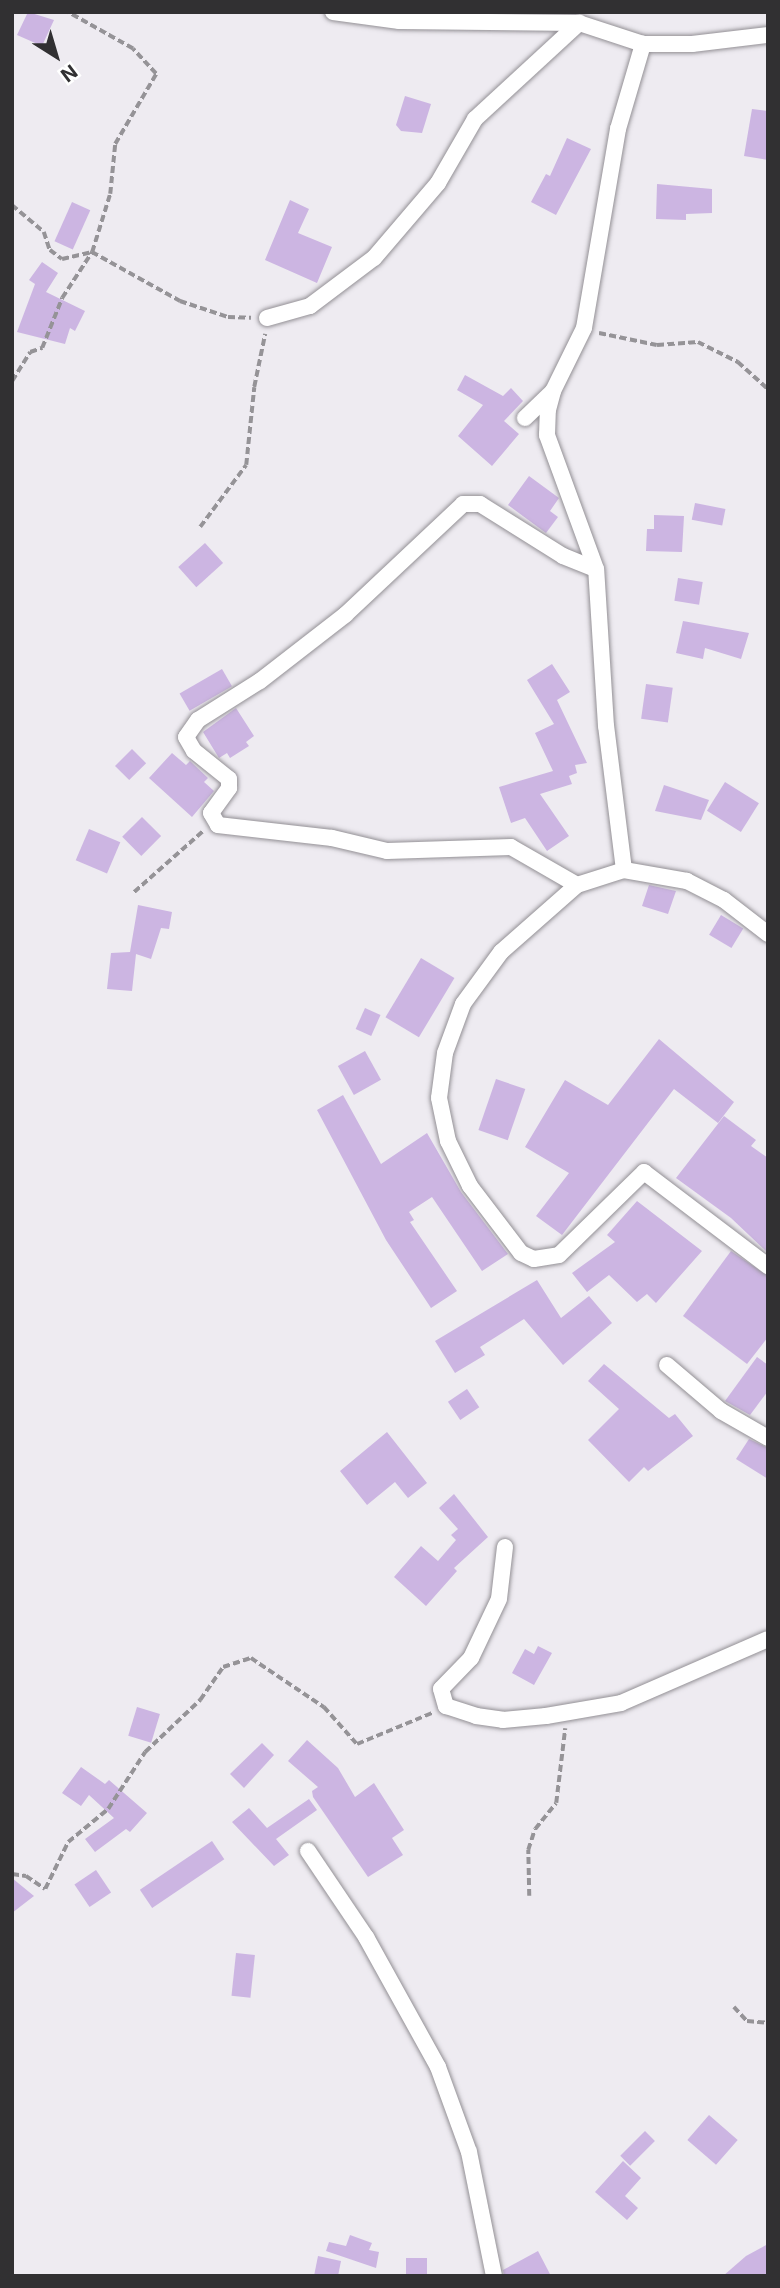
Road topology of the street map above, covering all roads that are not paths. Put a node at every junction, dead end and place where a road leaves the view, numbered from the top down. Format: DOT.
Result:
graph roads {
  1 [pos="333,12"];
  2 [pos="579,23"];
  3 [pos="768,35"];
  4 [pos="643,44"];
  5 [pos="267,318"];
  6 [pos="553,391"];
  7 [pos="525,418"];
  8 [pos="596,569"];
  9 [pos="624,870"];
  10 [pos="577,885"];
  11 [pos="768,934"];
  12 [pos="768,1266"];
  13 [pos="667,1365"];
  14 [pos="768,1438"];
  15 [pos="505,1547"];
  16 [pos="768,1639"];
  17 [pos="308,1851"];
  18 [pos="494,2276"];
  1 -- 2 [label="street"];
  2 -- 4 [label="street"];
  2 -- 5 [label="street"];
  3 -- 4 [label="street"];
  4 -- 6 [label="street"];
  6 -- 7 [label="street"];
  6 -- 8 [label="street"];
  8 -- 9 [label="street"];
  8 -- 10 [label="street"];
  9 -- 10 [label="street"];
  9 -- 11 [label="street"];
  10 -- 12 [label="street"];
  13 -- 14 [label="street"];
  15 -- 16 [label="street"];
  17 -- 18 [label="street"];
}
